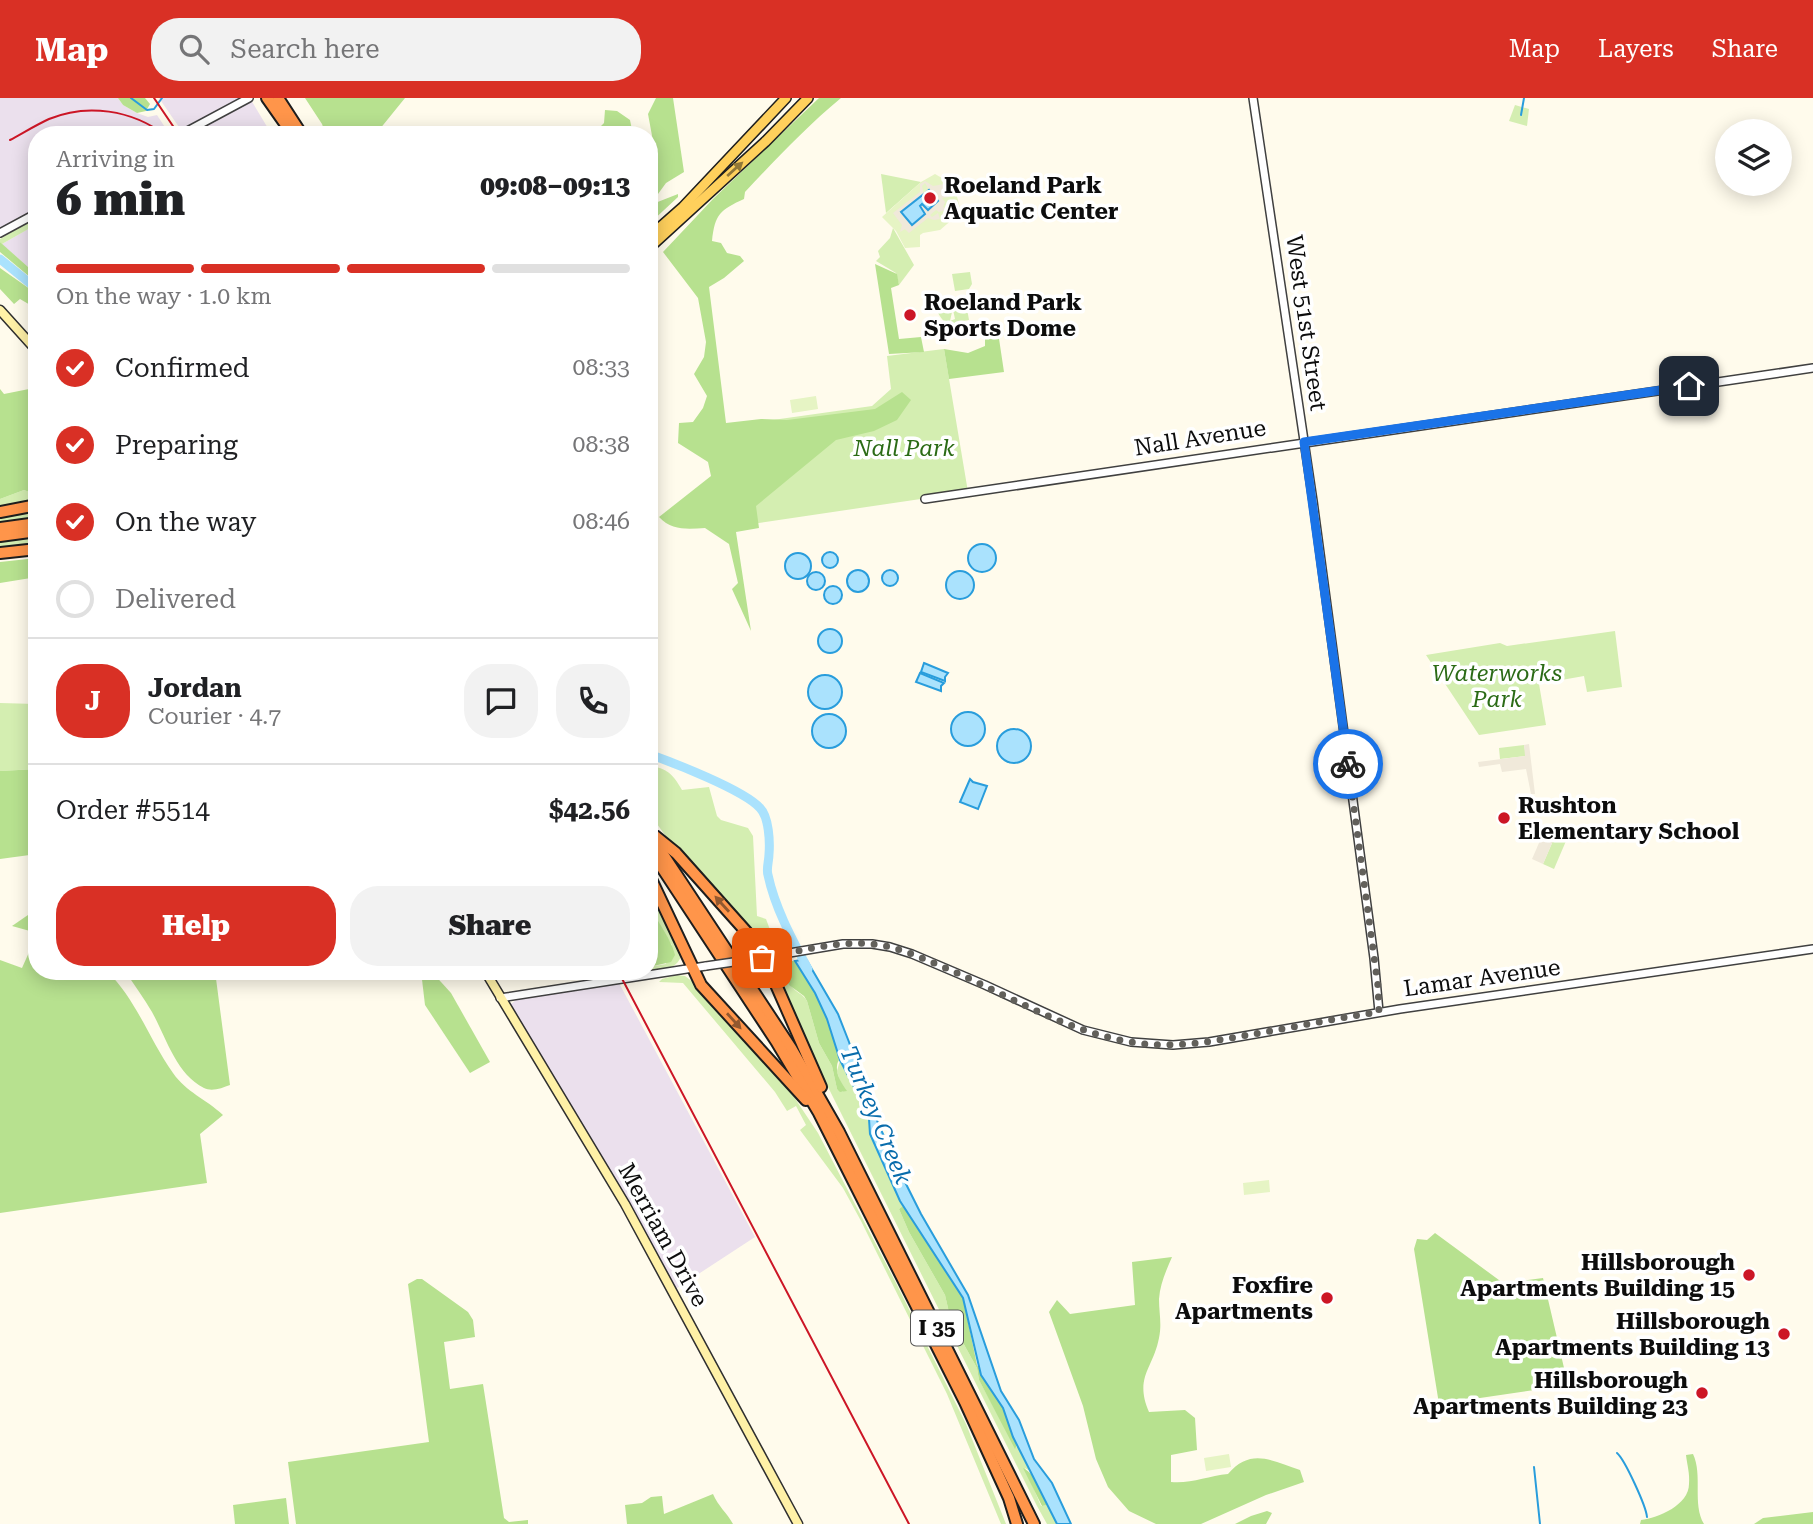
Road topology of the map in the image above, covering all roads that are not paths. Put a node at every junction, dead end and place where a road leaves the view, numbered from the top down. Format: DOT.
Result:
graph roads {
  1 [pos="249,98"];
  2 [pos="268,98"];
  3 [pos="786,98"];
  4 [pos="808,98"];
  5 [pos="1253,98"];
  6 [pos="280,105"];
  7 [pos="197,126"];
  8 [pos="289,126"];
  9 [pos="295,126"];
  10 [pos="28,218"];
  11 [pos="658,229"];
  12 [pos="1,233"];
  13 [pos="658,240"];
  14 [pos="0,310"];
  15 [pos="28,341"];
  16 [pos="1813,368"];
  17 [pos="1304,442"];
  18 [pos="925,499"];
  19 [pos="28,507"];
  20 [pos="0,512"];
  21 [pos="28,524"];
  22 [pos="0,528"];
  23 [pos="28,532"];
  24 [pos="0,536"];
  25 [pos="28,550"];
  26 [pos="0,553"];
  27 [pos="658,839"];
  28 [pos="658,846"];
  29 [pos="658,862"];
  30 [pos="658,893"];
  31 [pos="1813,949"];
  32 [pos="758,958"];
  33 [pos="694,967"];
  34 [pos="658,973"];
  35 [pos="490,980"];
  36 [pos="613,980"];
  37 [pos="500,998"];
  38 [pos="1379,1012"];
  39 [pos="819,1113"];
  40 [pos="839,1132"];
  41 [pos="798,1524"];
  42 [pos="1017,1524"];
  43 [pos="1034,1524"];
  1 -- 7 [label="street"];
  2 -- 6 [label="highway"];
  3 -- 11 [label="main road"];
  13 -- 4 [label="main road, one-way"];
  5 -- 17 [label="street, West 51st Street"];
  6 -- 8 [label="highway"];
  6 -- 9 [label="highway"];
  10 -- 12 [label="street"];
  14 -- 15 [label="main road"];
  16 -- 17 [label="street, Nall Avenue"];
  17 -- 18 [label="street, Nall Avenue"];
  17 -- 38 [label="street, West 51st Street"];
  19 -- 20 [label="highway"];
  21 -- 22 [label="highway"];
  23 -- 24 [label="highway"];
  25 -- 26 [label="highway"];
  32 -- 27 [label="highway, one-way"];
  28 -- 40 [label="highway, I 35"];
  29 -- 39 [label="highway, I 35"];
  30 -- 33 [label="highway"];
  31 -- 38 [label="street, Lamar Avenue"];
  32 -- 33 [label="street, Lamar Avenue, bridge"];
  32 -- 38 [label="street, Lamar Avenue"];
  32 -- 40 [label="highway"];
  33 -- 34 [label="street, Lamar Avenue"];
  33 -- 39 [label="highway, one-way"];
  35 -- 37 [label="main road, Merriam Drive"];
  36 -- 37 [label="street, Lamar Avenue"];
  37 -- 41 [label="main road, Merriam Drive"];
  39 -- 42 [label="highway, I 35"];
  40 -- 43 [label="highway, I 35"];
}
